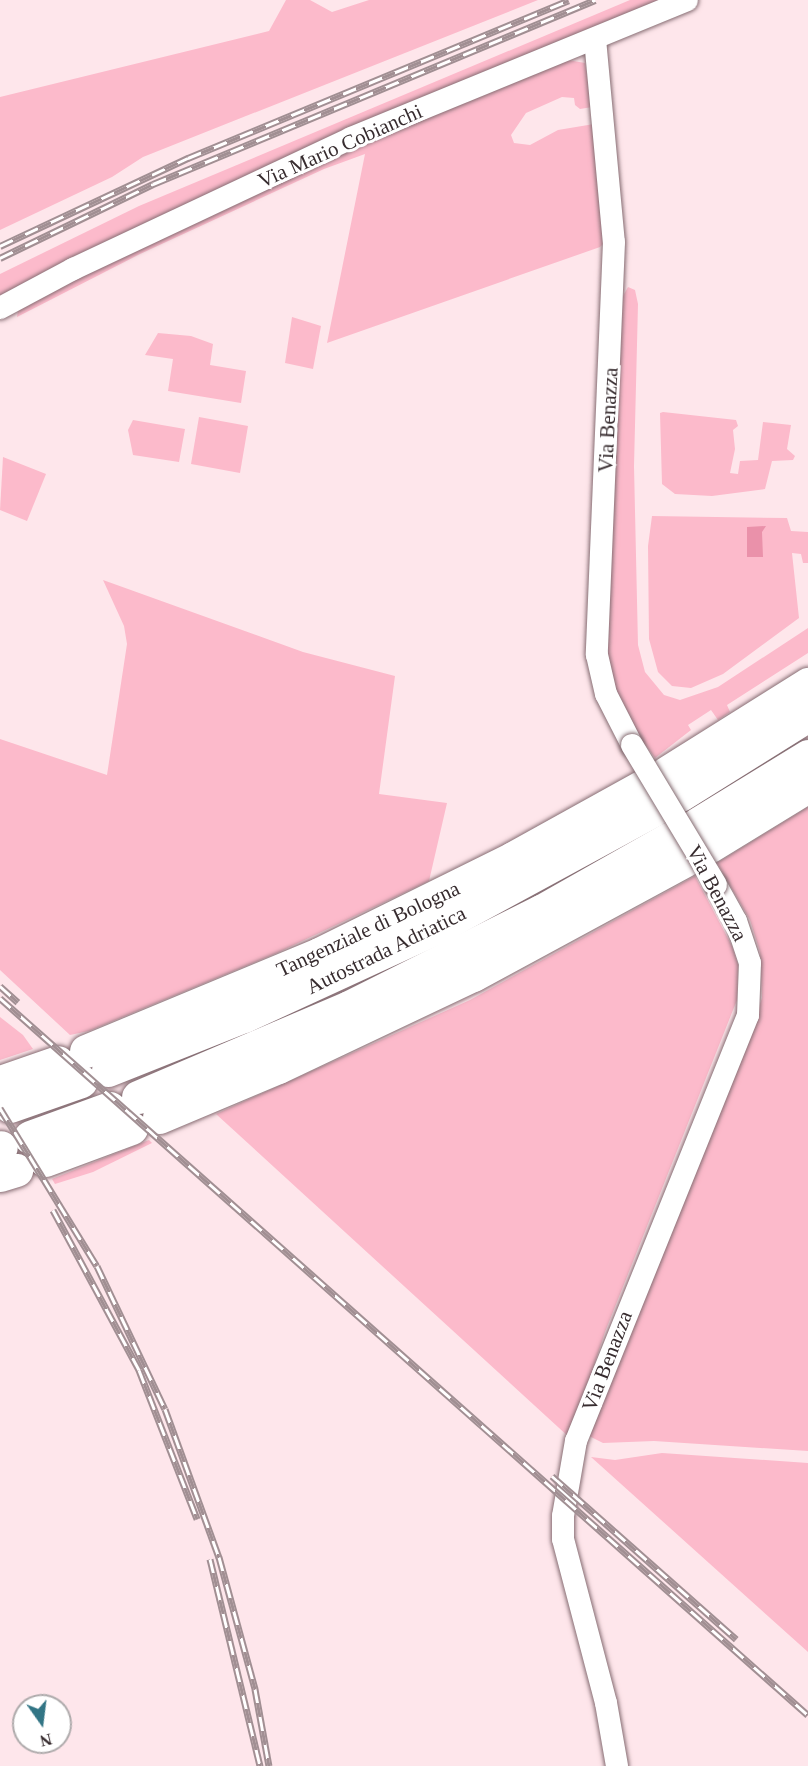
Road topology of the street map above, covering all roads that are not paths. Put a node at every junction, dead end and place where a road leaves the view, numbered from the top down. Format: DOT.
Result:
graph roads {
  1 [pos="687,0"];
  2 [pos="595,39"];
  3 [pos="0,308"];
  4 [pos="808,684"];
  5 [pos="808,715"];
  6 [pos="808,756"];
  7 [pos="808,786"];
  8 [pos="660,791"];
  9 [pos="690,842"];
  10 [pos="5,1094"];
  11 [pos="15,1156"];
  12 [pos="617,1766"];
  1 -- 2 [label="street, Via Mario Cobianchi"];
  2 -- 3 [label="street, Via Mario Cobianchi"];
  2 -- 12 [label="street, Via Benazza, bridge"];
  4 -- 8 [label="highway"];
  5 -- 8 [label="highway, Autostrada Adriatica"];
  6 -- 9 [label="highway"];
  7 -- 9 [label="highway"];
  8 -- 10 [label="highway, Autostrada Adriatica"];
  9 -- 11 [label="highway"];
}
